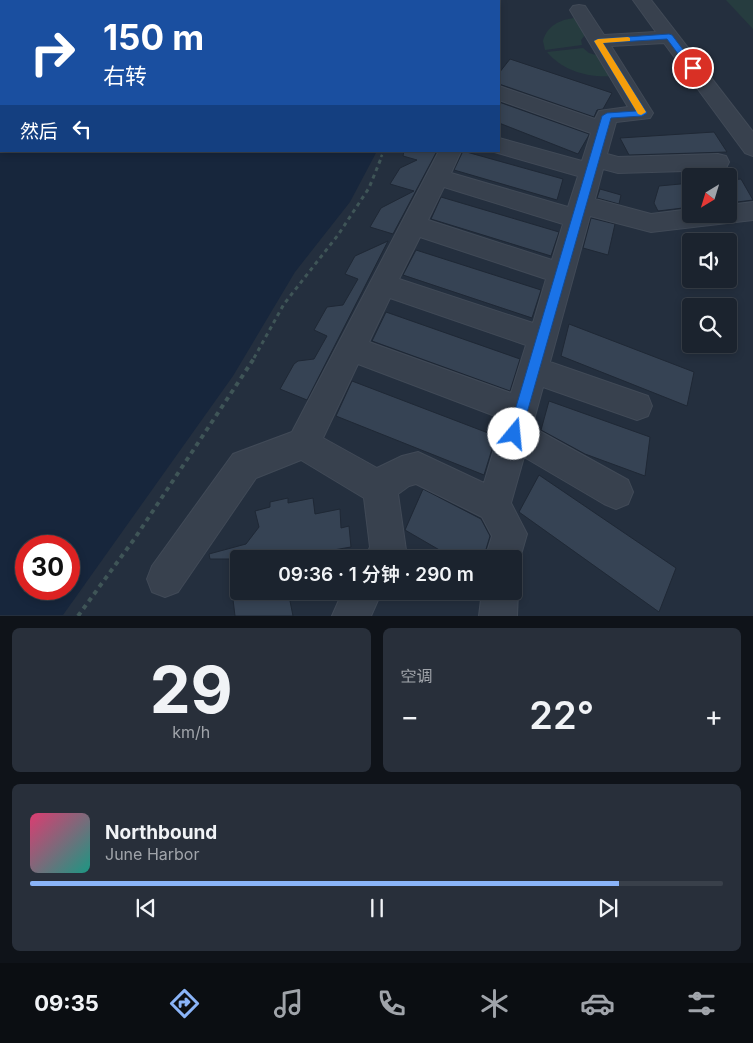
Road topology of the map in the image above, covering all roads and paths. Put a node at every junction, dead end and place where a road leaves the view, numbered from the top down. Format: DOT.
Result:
graph roads {
  1 [pos="642,0"];
  2 [pos="578,10"];
  3 [pos="669,36"];
  4 [pos="598,41"];
  5 [pos="500,92"];
  6 [pos="603,129"];
  7 [pos="500,146"];
  8 [pos="753,148"];
  9 [pos="384,152"];
  10 [pos="450,152"];
  11 [pos="718,162"];
  12 [pos="593,165"];
  13 [pos="437,177"];
  14 [pos="579,211"];
  15 [pos="753,211"];
  16 [pos="413,225"];
  17 [pos="561,273"];
  18 [pos="383,285"];
  19 [pos="542,338"];
  20 [pos="351,348"];
  21 [pos="533,370"];
  22 [pos="637,406"];
  23 [pos="518,423"];
  24 [pos="303,444"];
  25 [pos="380,488"];
  26 [pos="616,492"];
  27 [pos="494,505"];
  28 [pos="388,550"];
  29 [pos="506,550"];
  30 [pos="166,579"];
  31 [pos="359,600"];
  32 [pos="499,600"];
  33 [pos="78,616"];
  34 [pos="350,616"];
  35 [pos="498,616"];
  1 -- 3 [label="street"];
  2 -- 4 [label="street"];
  3 -- 4 [label="street"];
  3 -- 8 [label="street"];
  4 -- 6 [label="street"];
  5 -- 6 [label="street"];
  6 -- 12 [label="street"];
  7 -- 12 [label="street"];
  9 -- 33 [label="path"];
  10 -- 13 [label="street"];
  11 -- 12 [label="street"];
  12 -- 14 [label="street"];
  13 -- 14 [label="street"];
  13 -- 16 [label="street"];
  14 -- 15 [label="street"];
  14 -- 17 [label="street"];
  16 -- 17 [label="street"];
  16 -- 18 [label="street"];
  17 -- 19 [label="street"];
  18 -- 19 [label="street"];
  18 -- 20 [label="street"];
  19 -- 21 [label="street"];
  20 -- 23 [label="street"];
  20 -- 24 [label="street"];
  21 -- 22 [label="street"];
  21 -- 23 [label="street"];
  23 -- 26 [label="street"];
  23 -- 27 [label="street"];
  24 -- 25 [label="street"];
  24 -- 30 [label="street"];
  25 -- 27 [label="street"];
  25 -- 28 [label="street"];
  27 -- 29 [label="street"];
  31 -- 34 [label="street"];
  32 -- 35 [label="street"];
}
